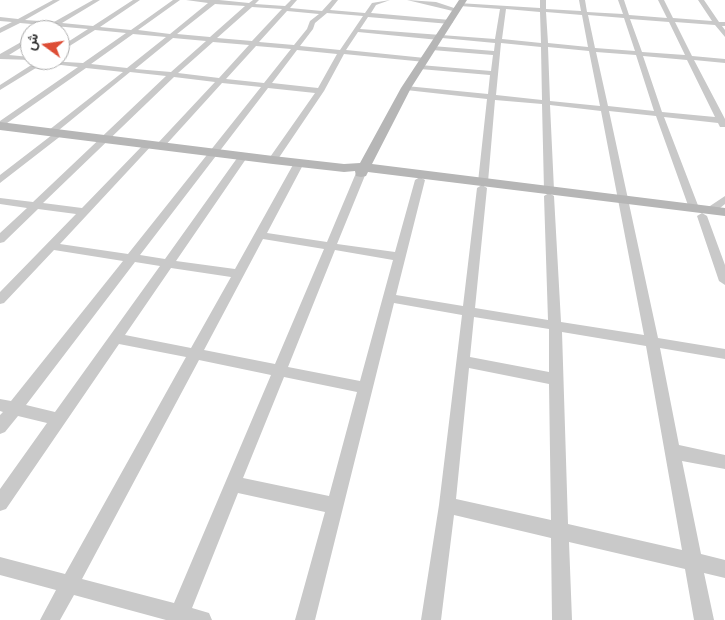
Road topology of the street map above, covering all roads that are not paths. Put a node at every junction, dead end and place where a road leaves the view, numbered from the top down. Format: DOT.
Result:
graph roads {
  1 [pos="57,0"];
  2 [pos="97,0"];
  3 [pos="137,0"];
  4 [pos="177,0"];
  5 [pos="189,0"];
  6 [pos="294,0"];
  7 [pos="335,0"];
  8 [pos="387,0"];
  9 [pos="410,0"];
  10 [pos="543,0"];
  11 [pos="582,0"];
  12 [pos="622,0"];
  13 [pos="661,0"];
  14 [pos="702,0"];
  15 [pos="215,1"];
  16 [pos="253,3"];
  17 [pos="444,3"];
  18 [pos="460,5"];
  19 [pos="503,7"];
  20 [pos="286,9"];
  21 [pos="544,10"];
  22 [pos="325,12"];
  23 [pos="585,14"];
  24 [pos="366,15"];
  25 [pos="627,17"];
  26 [pos="0,19"];
  27 [pos="62,20"];
  28 [pos="671,20"];
  29 [pos="18,21"];
  30 [pos="450,22"];
  31 [pos="717,24"];
  32 [pos="725,24"];
  33 [pos="70,26"];
  34 [pos="94,28"];
  35 [pos="356,30"];
  36 [pos="0,31"];
  37 [pos="132,32"];
  38 [pos="173,35"];
  39 [pos="725,35"];
  40 [pos="439,37"];
  41 [pos="212,39"];
  42 [pos="498,41"];
  43 [pos="254,43"];
  44 [pos="70,44"];
  45 [pos="20,45"];
  46 [pos="545,45"];
  47 [pos="296,47"];
  48 [pos="432,48"];
  49 [pos="591,49"];
  50 [pos="342,51"];
  51 [pos="496,54"];
  52 [pos="640,54"];
  53 [pos="0,56"];
  54 [pos="20,58"];
  55 [pos="690,58"];
  56 [pos="725,61"];
  57 [pos="422,63"];
  58 [pos="70,64"];
  59 [pos="85,66"];
  60 [pos="26,70"];
  61 [pos="129,70"];
  62 [pos="494,74"];
  63 [pos="172,75"];
  64 [pos="220,80"];
  65 [pos="266,85"];
  66 [pos="0,88"];
  67 [pos="406,88"];
  68 [pos="320,91"];
  69 [pos="491,96"];
  70 [pos="547,102"];
  71 [pos="603,108"];
  72 [pos="659,114"];
  73 [pos="723,120"];
  74 [pos="2,127"];
  75 [pos="725,129"];
  76 [pos="55,132"];
  77 [pos="107,139"];
  78 [pos="154,145"];
  79 [pos="213,152"];
  80 [pos="243,156"];
  81 [pos="273,160"];
  82 [pos="299,163"];
  83 [pos="362,170"];
  84 [pos="0,180"];
  85 [pos="420,180"];
  86 [pos="482,185"];
  87 [pos="549,193"];
  88 [pos="725,200"];
  89 [pos="0,201"];
  90 [pos="623,202"];
  91 [pos="36,206"];
  92 [pos="85,212"];
  93 [pos="708,212"];
  94 [pos="725,218"];
  95 [pos="260,235"];
  96 [pos="0,239"];
  97 [pos="52,246"];
  98 [pos="330,246"];
  99 [pos="400,256"];
  100 [pos="131,258"];
  101 [pos="169,263"];
  102 [pos="238,274"];
  103 [pos="725,281"];
  104 [pos="390,298"];
  105 [pos="0,300"];
  106 [pos="467,311"];
  107 [pos="555,326"];
  108 [pos="116,338"];
  109 [pos="652,342"];
  110 [pos="195,353"];
  111 [pos="725,354"];
  112 [pos="462,361"];
  113 [pos="280,370"];
  114 [pos="556,379"];
  115 [pos="366,388"];
  116 [pos="7,407"];
  117 [pos="59,419"];
  118 [pos="0,427"];
  119 [pos="671,451"];
  120 [pos="725,462"];
  121 [pos="233,484"];
  122 [pos="0,503"];
  123 [pos="447,505"];
  124 [pos="335,506"];
  125 [pos="561,531"];
  126 [pos="692,561"];
  127 [pos="0,566"];
  128 [pos="725,569"];
  129 [pos="69,584"];
  130 [pos="178,617"];
  131 [pos="50,620"];
  132 [pos="202,620"];
  133 [pos="304,620"];
  134 [pos="431,620"];
  135 [pos="562,620"];
  136 [pos="704,620"];
  1 -- 29 [label="street"];
  2 -- 27 [label="street"];
  3 -- 34 [label="street"];
  4 -- 37 [label="street"];
  5 -- 15 [label="street"];
  6 -- 20 [label="street"];
  7 -- 22 [label="street"];
  8 -- 24 [label="street"];
  9 -- 17 [label="street"];
  10 -- 21 [label="street"];
  11 -- 23 [label="street"];
  12 -- 25 [label="street"];
  13 -- 28 [label="street"];
  14 -- 31 [label="street"];
  15 -- 16 [label="street"];
  15 -- 38 [label="street"];
  16 -- 20 [label="street"];
  16 -- 41 [label="street"];
  17 -- 18 [label="street"];
  18 -- 19 [label="street"];
  18 -- 30 [label="main road"];
  19 -- 21 [label="street"];
  19 -- 42 [label="street"];
  20 -- 22 [label="street"];
  20 -- 43 [label="street"];
  21 -- 23 [label="street"];
  21 -- 46 [label="street"];
  22 -- 24 [label="street"];
  22 -- 47 [label="street"];
  23 -- 25 [label="street"];
  23 -- 49 [label="street"];
  24 -- 30 [label="street"];
  24 -- 35 [label="street"];
  25 -- 28 [label="street"];
  25 -- 52 [label="street"];
  26 -- 29 [label="street"];
  28 -- 31 [label="street"];
  28 -- 55 [label="street"];
  29 -- 36 [label="street"];
  30 -- 40 [label="main road"];
  31 -- 32 [label="street"];
  31 -- 39 [label="street"];
  33 -- 34 [label="street"];
  34 -- 37 [label="street"];
  34 -- 44 [label="street"];
  35 -- 40 [label="street"];
  35 -- 50 [label="street"];
  37 -- 38 [label="street"];
  37 -- 59 [label="street"];
  38 -- 41 [label="street"];
  38 -- 61 [label="street"];
  40 -- 42 [label="street"];
  40 -- 48 [label="main road"];
  41 -- 43 [label="street"];
  41 -- 63 [label="street"];
  42 -- 46 [label="street"];
  42 -- 51 [label="street"];
  43 -- 47 [label="street"];
  43 -- 64 [label="street"];
  45 -- 53 [label="street"];
  46 -- 49 [label="street"];
  46 -- 70 [label="street"];
  47 -- 50 [label="street"];
  47 -- 65 [label="street"];
  48 -- 51 [label="street"];
  48 -- 57 [label="main road"];
  49 -- 52 [label="street"];
  49 -- 71 [label="street"];
  50 -- 57 [label="street"];
  50 -- 68 [label="street"];
  51 -- 62 [label="street"];
  52 -- 55 [label="street"];
  52 -- 72 [label="street"];
  53 -- 54 [label="street"];
  55 -- 56 [label="street"];
  55 -- 73 [label="street"];
  57 -- 62 [label="street"];
  57 -- 67 [label="main road"];
  58 -- 59 [label="street"];
  59 -- 61 [label="street"];
  59 -- 74 [label="street"];
  60 -- 66 [label="street"];
  61 -- 63 [label="street"];
  61 -- 76 [label="street"];
  62 -- 69 [label="street"];
  63 -- 64 [label="street"];
  63 -- 77 [label="street"];
  64 -- 65 [label="street"];
  64 -- 78 [label="street"];
  65 -- 68 [label="street"];
  65 -- 79 [label="street"];
  67 -- 69 [label="street"];
  67 -- 83 [label="main road"];
  68 -- 81 [label="street"];
  69 -- 70 [label="street"];
  69 -- 86 [label="street"];
  70 -- 71 [label="street"];
  70 -- 87 [label="street"];
  71 -- 72 [label="street"];
  71 -- 90 [label="street"];
  72 -- 73 [label="street"];
  72 -- 93 [label="street"];
  73 -- 75 [label="street"];
  74 -- 76 [label="main road"];
  76 -- 77 [label="main road"];
  76 -- 84 [label="street"];
  77 -- 78 [label="main road"];
  77 -- 91 [label="street"];
  78 -- 79 [label="main road"];
  78 -- 92 [label="street"];
  79 -- 80 [label="main road"];
  79 -- 100 [label="street"];
  80 -- 81 [label="main road"];
  80 -- 101 [label="street"];
  81 -- 82 [label="main road"];
  82 -- 83 [label="main road"];
  82 -- 95 [label="street"];
  83 -- 85 [label="main road"];
  83 -- 86 [label="main road"];
  83 -- 98 [label="street"];
  85 -- 86 [label="main road"];
  85 -- 99 [label="street"];
  86 -- 87 [label="main road"];
  86 -- 106 [label="street"];
  87 -- 90 [label="main road"];
  87 -- 107 [label="street"];
  88 -- 93 [label="street"];
  89 -- 91 [label="street"];
  90 -- 93 [label="main road"];
  90 -- 109 [label="street"];
  91 -- 92 [label="street"];
  91 -- 96 [label="street"];
  92 -- 97 [label="street"];
  93 -- 94 [label="main road"];
  93 -- 103 [label="street"];
  95 -- 98 [label="street"];
  95 -- 102 [label="street"];
  97 -- 100 [label="street"];
  97 -- 105 [label="street"];
  98 -- 99 [label="street"];
  98 -- 113 [label="street"];
  99 -- 104 [label="street"];
  100 -- 101 [label="street"];
  100 -- 116 [label="street"];
  101 -- 102 [label="street"];
  101 -- 108 [label="street"];
  102 -- 110 [label="street"];
  104 -- 106 [label="street"];
  104 -- 115 [label="street"];
  106 -- 107 [label="street"];
  106 -- 112 [label="street"];
  107 -- 109 [label="street"];
  107 -- 114 [label="street"];
  108 -- 110 [label="street"];
  108 -- 117 [label="street"];
  109 -- 111 [label="street"];
  109 -- 119 [label="street"];
  110 -- 113 [label="street"];
  110 -- 129 [label="street"];
  112 -- 114 [label="street"];
  112 -- 123 [label="street"];
  113 -- 115 [label="street"];
  113 -- 121 [label="street"];
  114 -- 125 [label="street"];
  115 -- 124 [label="street"];
  116 -- 117 [label="street"];
  116 -- 118 [label="street"];
  117 -- 122 [label="street"];
  119 -- 120 [label="street"];
  119 -- 126 [label="street"];
  121 -- 124 [label="street"];
  121 -- 130 [label="street"];
  123 -- 125 [label="street"];
  123 -- 134 [label="street"];
  124 -- 133 [label="street"];
  125 -- 126 [label="street"];
  125 -- 135 [label="street"];
  126 -- 128 [label="street"];
  126 -- 136 [label="street"];
  127 -- 129 [label="street"];
  129 -- 130 [label="street"];
  129 -- 131 [label="street"];
  130 -- 132 [label="street"];
}
